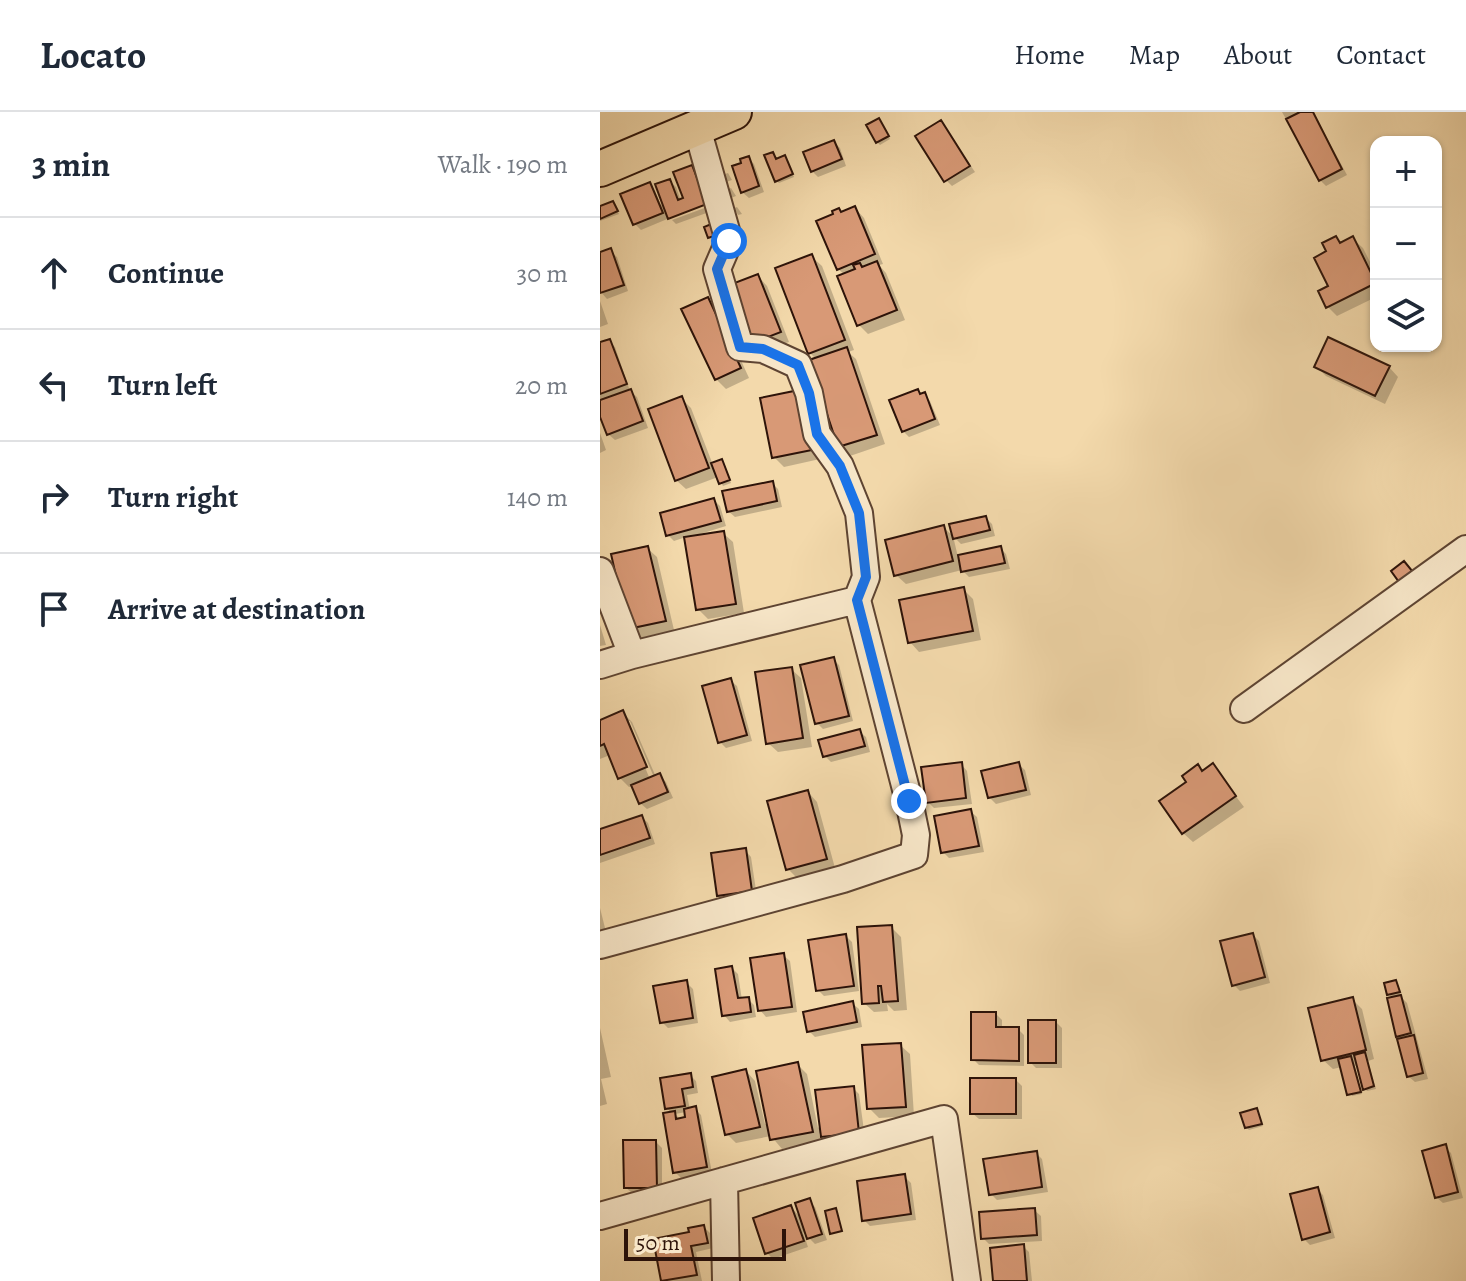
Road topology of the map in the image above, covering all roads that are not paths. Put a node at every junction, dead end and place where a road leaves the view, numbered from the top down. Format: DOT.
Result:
graph roads {
  1 [pos="734,112"];
  2 [pos="697,128"];
  3 [pos="600,169"];
  4 [pos="1466,549"];
  5 [pos="600,571"];
  6 [pos="857,600"];
  7 [pos="632,655"];
  8 [pos="600,665"];
  9 [pos="1244,709"];
  10 [pos="600,945"];
  11 [pos="724,1181"];
  12 [pos="600,1216"];
  13 [pos="726,1281"];
  14 [pos="967,1281"];
  1 -- 2 [label="main road"];
  2 -- 3 [label="main road"];
  2 -- 6 [label="street"];
  4 -- 9 [label="street"];
  5 -- 7 [label="street"];
  6 -- 7 [label="street"];
  6 -- 10 [label="street"];
  7 -- 8 [label="street"];
  11 -- 12 [label="street"];
  11 -- 13 [label="street"];
  11 -- 14 [label="street"];
}
